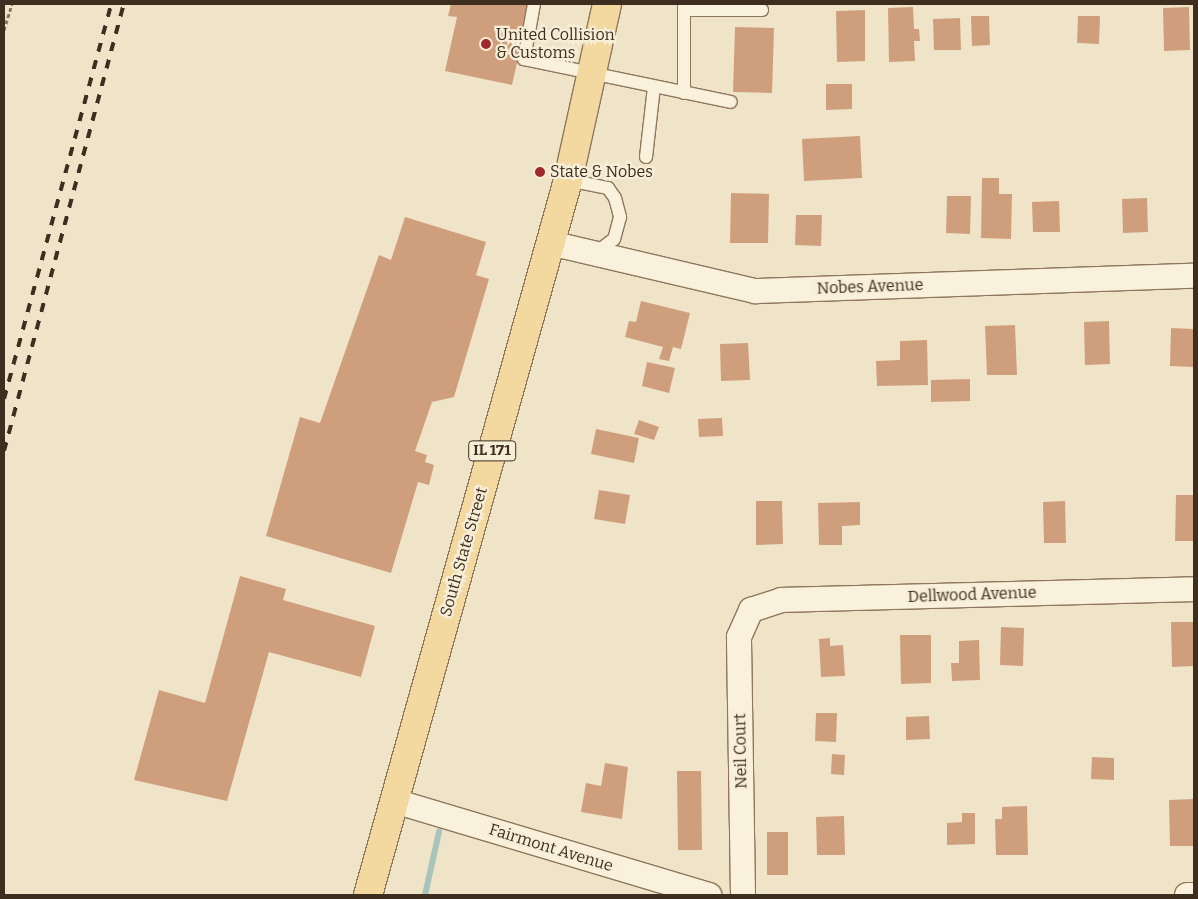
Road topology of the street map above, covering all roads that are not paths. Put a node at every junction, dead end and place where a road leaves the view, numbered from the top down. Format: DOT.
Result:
graph roads {
  1 [pos="534,4"];
  2 [pos="607,4"];
  3 [pos="684,7"];
  4 [pos="762,10"];
  5 [pos="592,75"];
  6 [pos="654,87"];
  7 [pos="684,93"];
  8 [pos="732,102"];
  9 [pos="646,157"];
  10 [pos="568,180"];
  11 [pos="550,243"];
  12 [pos="597,252"];
  13 [pos="1194,276"];
  14 [pos="1194,589"];
  15 [pos="751,610"];
  16 [pos="394,801"];
  17 [pos="368,895"];
  18 [pos="709,895"];
  19 [pos="743,895"];
  20 [pos="1187,895"];
  21 [pos="1194,895"];
  1 -- 5 [label="lane"];
  2 -- 5 [label="main road, South State Street / IL 171"];
  3 -- 4 [label="lane"];
  3 -- 7 [label="lane"];
  5 -- 6 [label="lane"];
  5 -- 10 [label="main road, South State Street / IL 171"];
  6 -- 7 [label="lane"];
  6 -- 9 [label="lane"];
  7 -- 8 [label="lane"];
  10 -- 11 [label="main road, South State Street / IL 171"];
  10 -- 12 [label="lane"];
  11 -- 12 [label="street, Nobes Avenue"];
  11 -- 16 [label="main road, South State Street / IL 171"];
  12 -- 13 [label="street, Nobes Avenue"];
  14 -- 15 [label="street, Dellwood Avenue"];
  15 -- 19 [label="street, Neil Court"];
  16 -- 17 [label="main road, South State Street / IL 171"];
  16 -- 18 [label="street, Fairmont Avenue"];
  20 -- 21 [label="street"];
}
